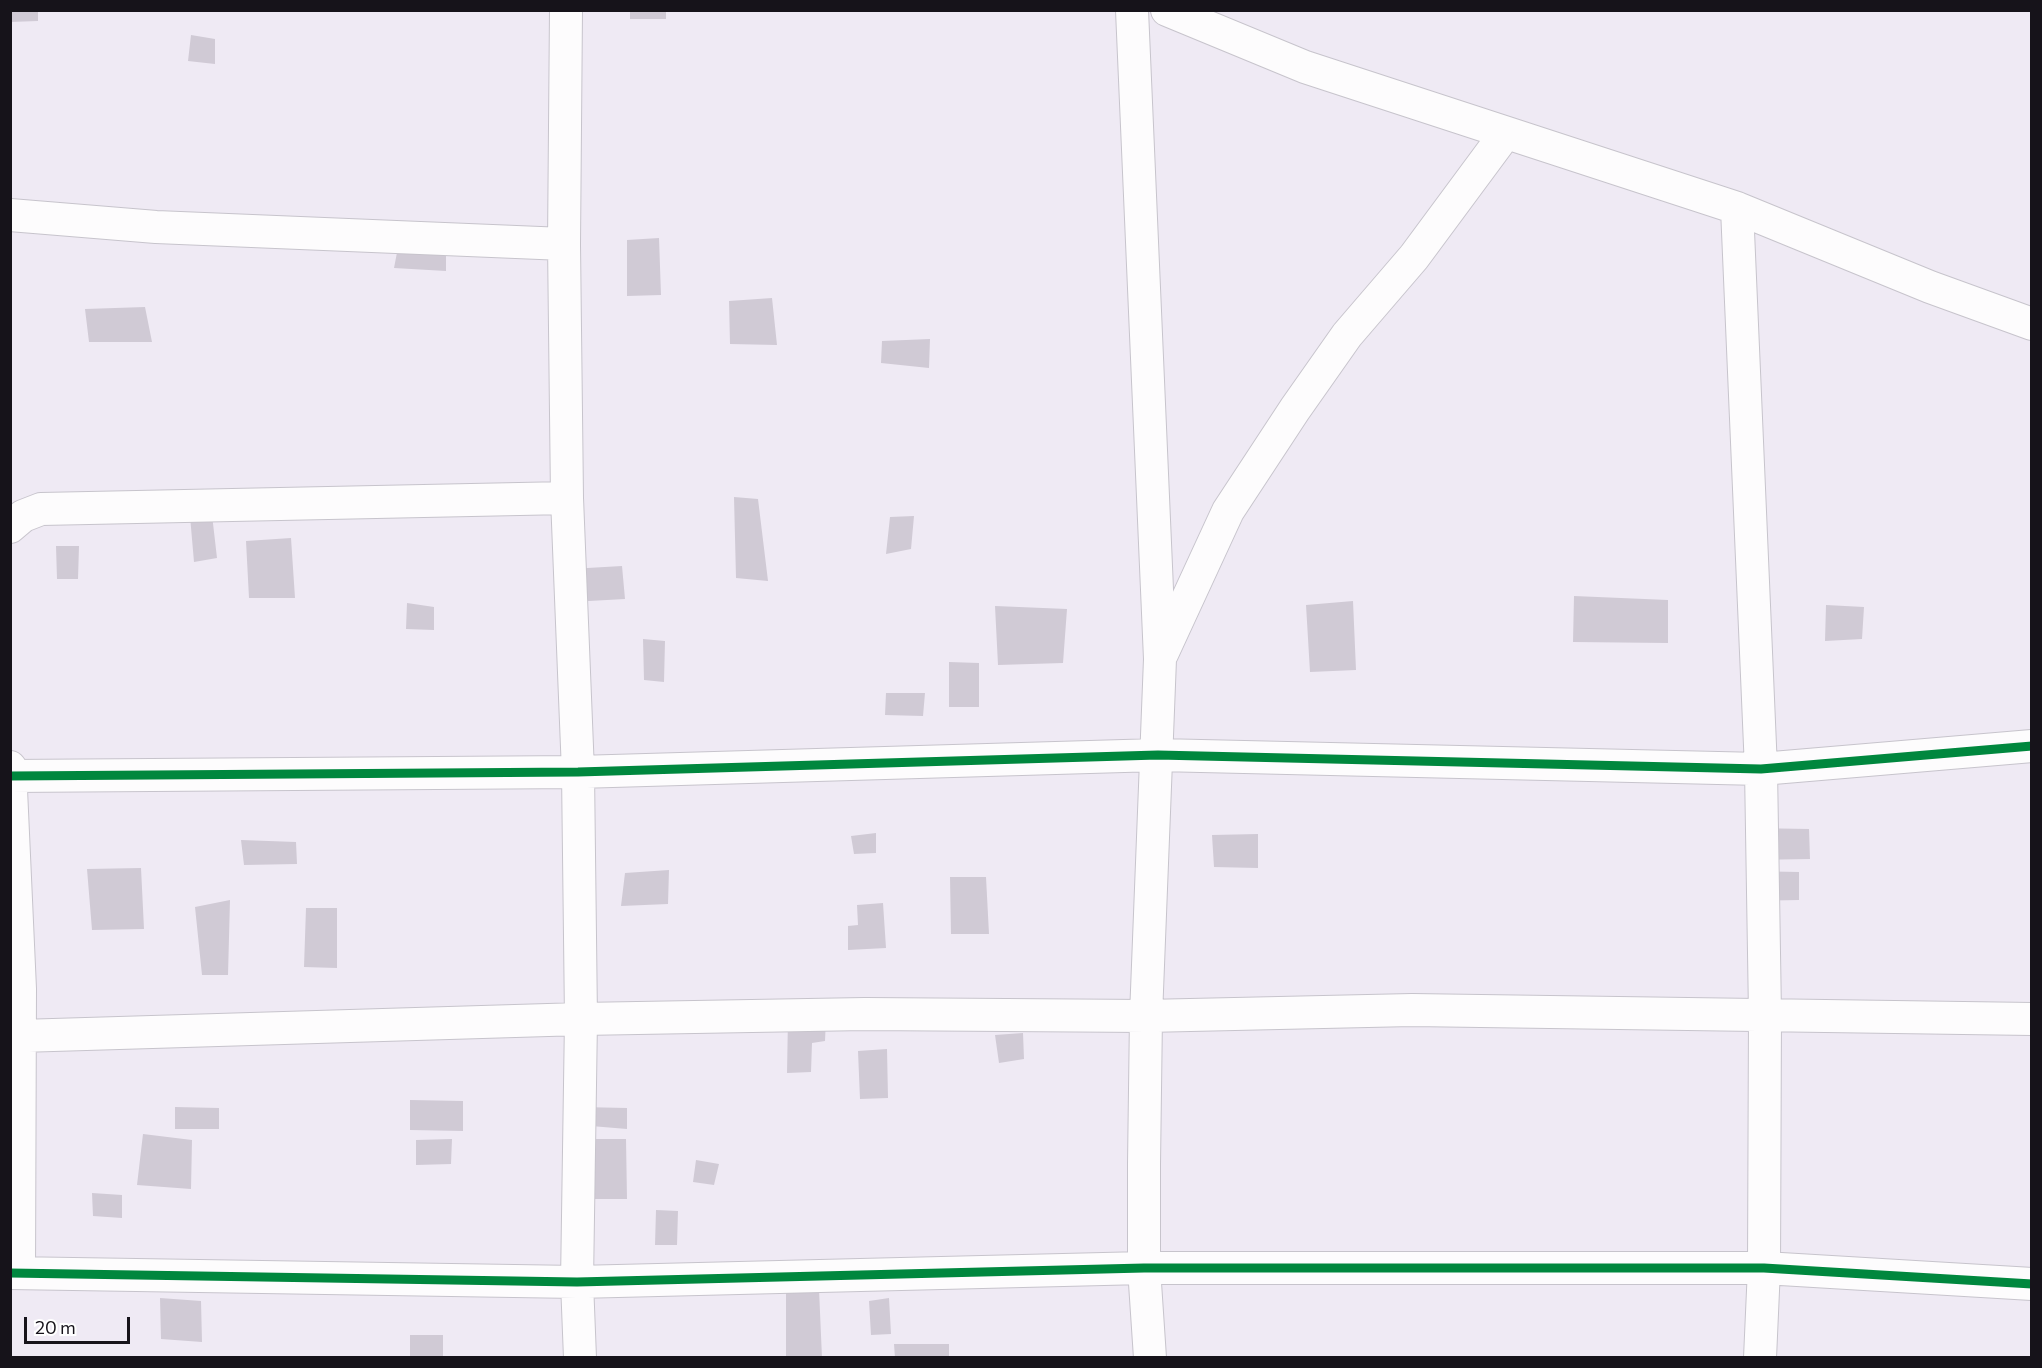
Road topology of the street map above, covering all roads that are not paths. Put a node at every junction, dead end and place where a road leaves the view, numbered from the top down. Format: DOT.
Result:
graph roads {
  1 [pos="566,10"];
  2 [pos="1132,10"];
  3 [pos="1167,10"];
  4 [pos="1505,134"];
  5 [pos="1737,208"];
  6 [pos="12,211"];
  7 [pos="564,244"];
  8 [pos="2031,324"];
  9 [pos="567,498"];
  10 [pos="10,527"];
  11 [pos="1160,659"];
  12 [pos="2031,746"];
  13 [pos="1158,755"];
  14 [pos="1761,770"];
  15 [pos="578,772"];
  16 [pos="11,773"];
  17 [pos="1765,1014"];
  18 [pos="1146,1016"];
  19 [pos="2031,1018"];
  20 [pos="581,1019"];
  21 [pos="20,1036"];
  22 [pos="1144,1268"];
  23 [pos="1764,1268"];
  24 [pos="15,1273"];
  25 [pos="577,1282"];
  26 [pos="2031,1284"];
  27 [pos="580,1358"];
  28 [pos="1150,1358"];
  29 [pos="1760,1358"];
  1 -- 7 [label="street"];
  2 -- 11 [label="street"];
  3 -- 4 [label="street"];
  4 -- 5 [label="street"];
  4 -- 11 [label="street"];
  5 -- 8 [label="street"];
  5 -- 14 [label="street"];
  6 -- 7 [label="street"];
  7 -- 9 [label="street"];
  9 -- 10 [label="street"];
  9 -- 15 [label="street"];
  11 -- 13 [label="street"];
  12 -- 14 [label="street"];
  13 -- 14 [label="street"];
  13 -- 15 [label="street"];
  13 -- 18 [label="street"];
  14 -- 17 [label="street"];
  15 -- 16 [label="street"];
  15 -- 20 [label="street"];
  16 -- 21 [label="street"];
  17 -- 18 [label="street"];
  17 -- 19 [label="street"];
  17 -- 23 [label="street"];
  18 -- 20 [label="street"];
  18 -- 22 [label="street"];
  20 -- 21 [label="street"];
  20 -- 25 [label="street"];
  21 -- 24 [label="street"];
  22 -- 23 [label="street"];
  22 -- 25 [label="street"];
  22 -- 28 [label="street"];
  23 -- 26 [label="street"];
  23 -- 29 [label="street"];
  24 -- 25 [label="street"];
  25 -- 27 [label="street"];
}
